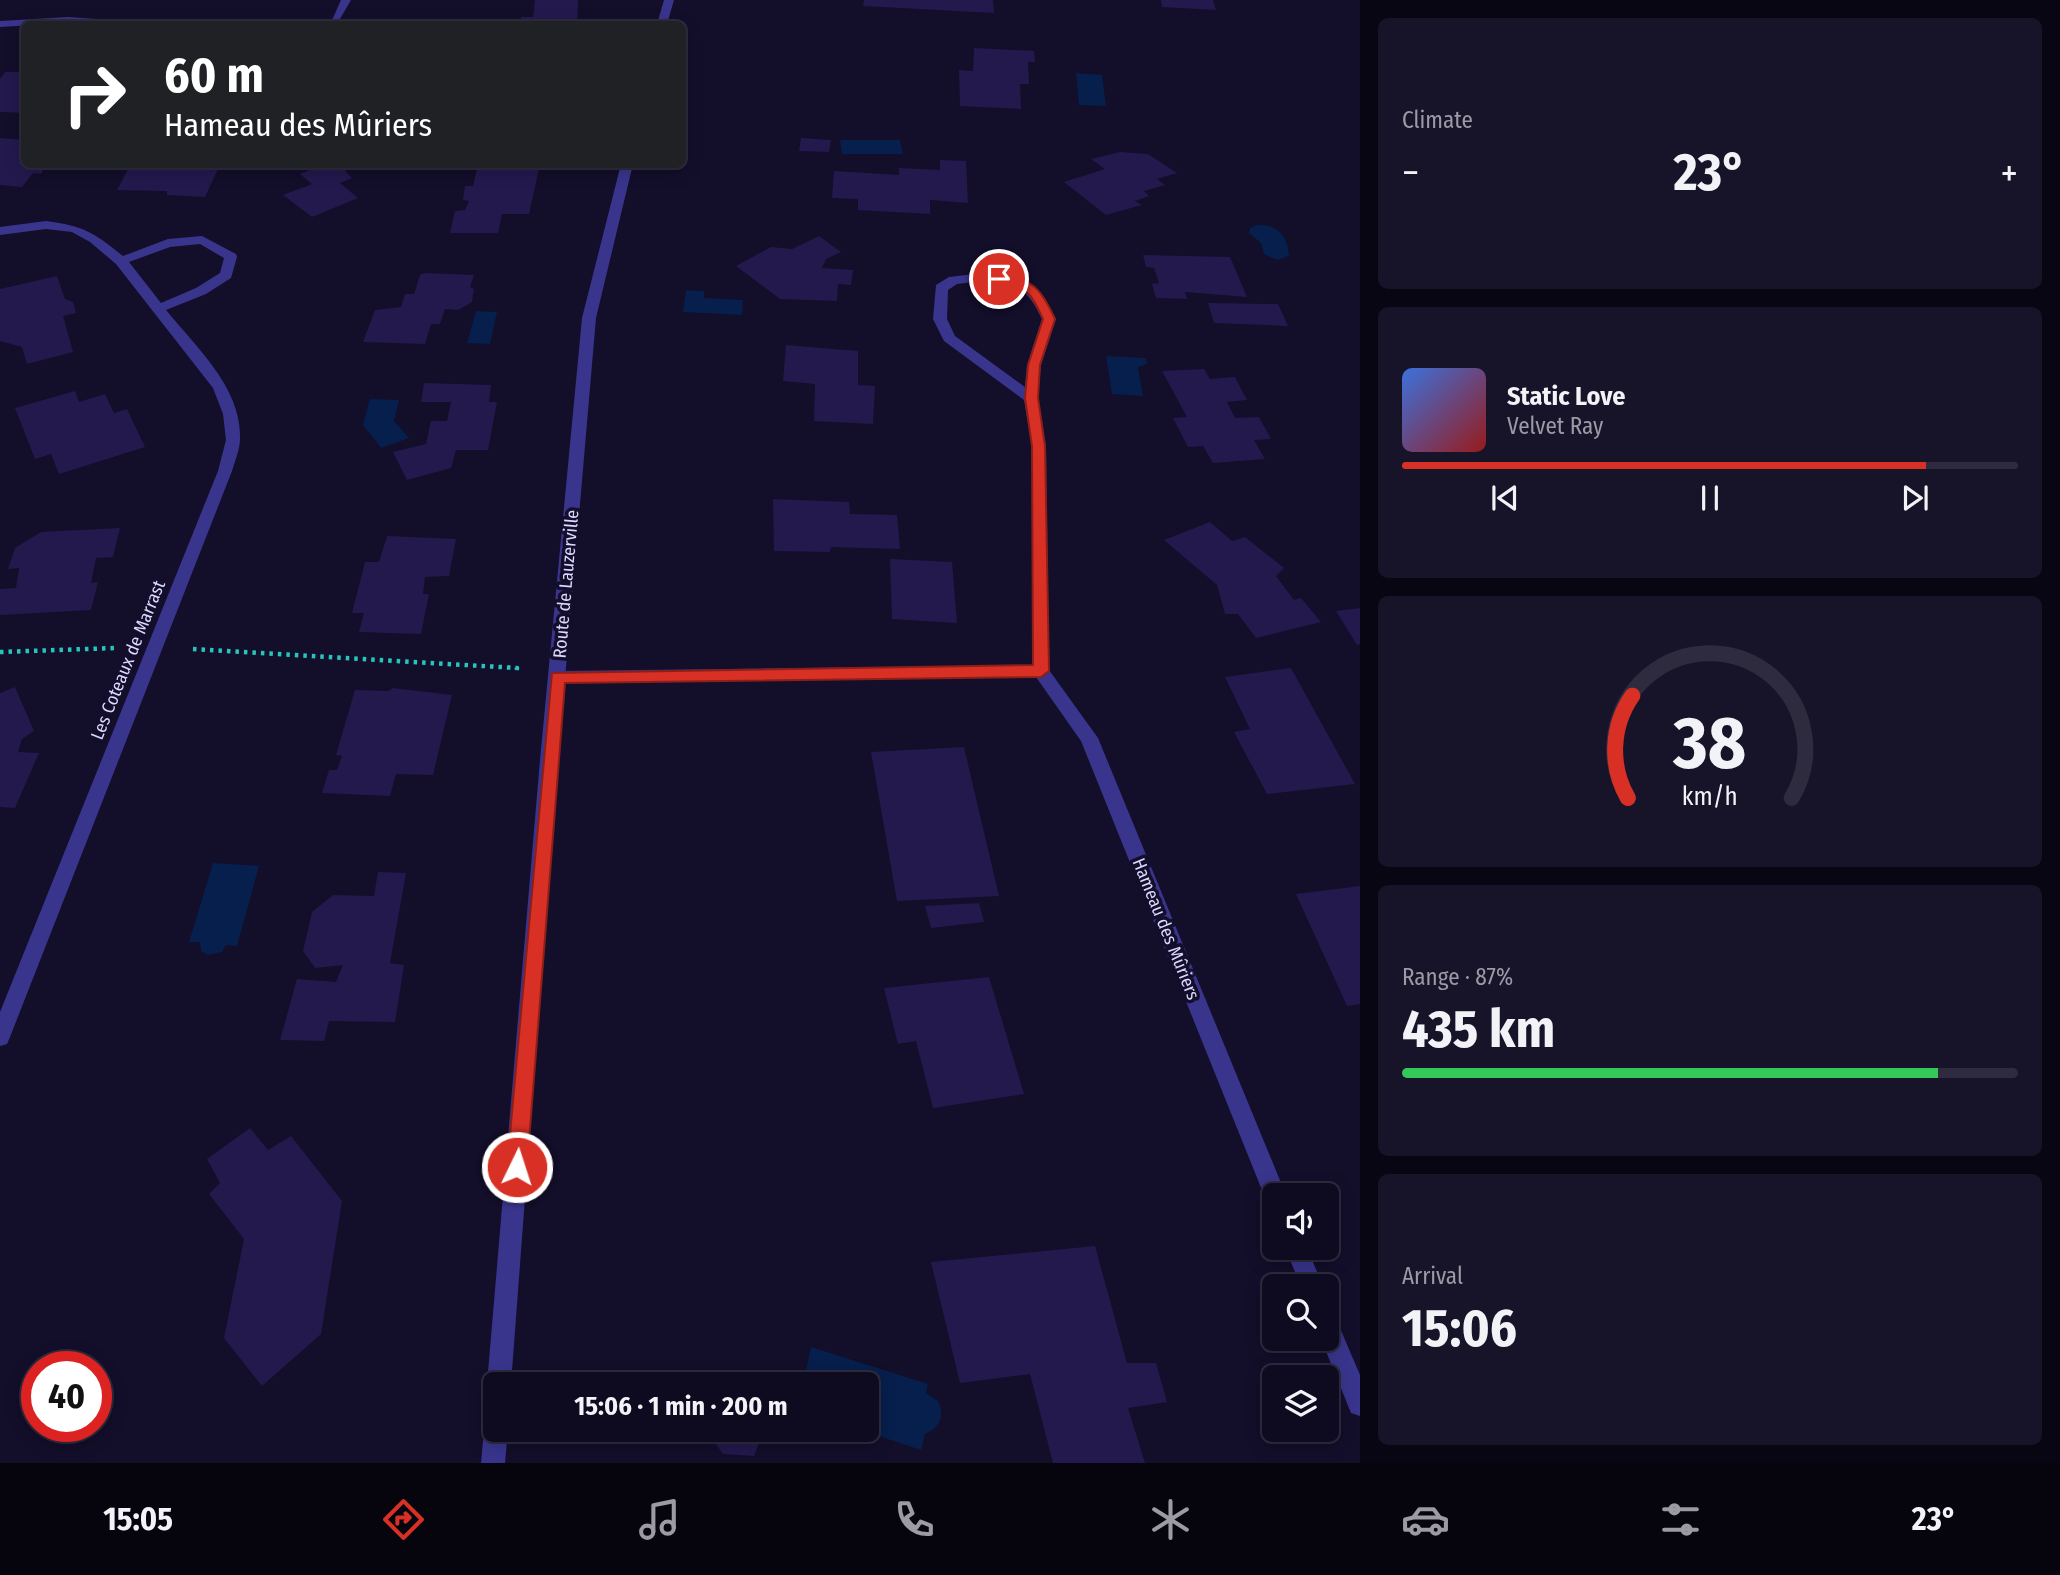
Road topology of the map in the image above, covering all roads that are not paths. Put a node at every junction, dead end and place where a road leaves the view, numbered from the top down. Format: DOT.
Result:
graph roads {
  1 [pos="346,0"];
  2 [pos="669,0"];
  3 [pos="51,21"];
  4 [pos="82,21"];
  5 [pos="336,21"];
  6 [pos="663,21"];
  7 [pos="21,23"];
  8 [pos="0,24"];
  9 [pos="626,168"];
  10 [pos="0,232"];
  11 [pos="121,261"];
  12 [pos="159,308"];
  13 [pos="1031,398"];
  14 [pos="1041,671"];
  15 [pos="558,677"];
  16 [pos="0,1037"];
  17 [pos="1270,1183"];
  18 [pos="1338,1351"];
  19 [pos="500,1372"];
  20 [pos="1360,1404"];
  21 [pos="495,1442"];
  22 [pos="493,1463"];
  1 -- 5 [label="street"];
  2 -- 6 [label="street"];
  3 -- 4 [label="street"];
  7 -- 8 [label="street"];
  9 -- 15 [label="street, Route de Lauzerville"];
  10 -- 11 [label="street, Les Coteaux de Marrast"];
  11 -- 12 [label="street, Les Coteaux de Marrast"];
  11 -- 12 [label="street"];
  12 -- 16 [label="street, Les Coteaux de Marrast"];
  13 -- 13 [label="street"];
  13 -- 14 [label="street"];
  14 -- 15 [label="street"];
  14 -- 17 [label="street, Hameau des Mûriers"];
  15 -- 19 [label="street, Route de Lauzerville"];
  18 -- 20 [label="street"];
  21 -- 22 [label="street"];
}
